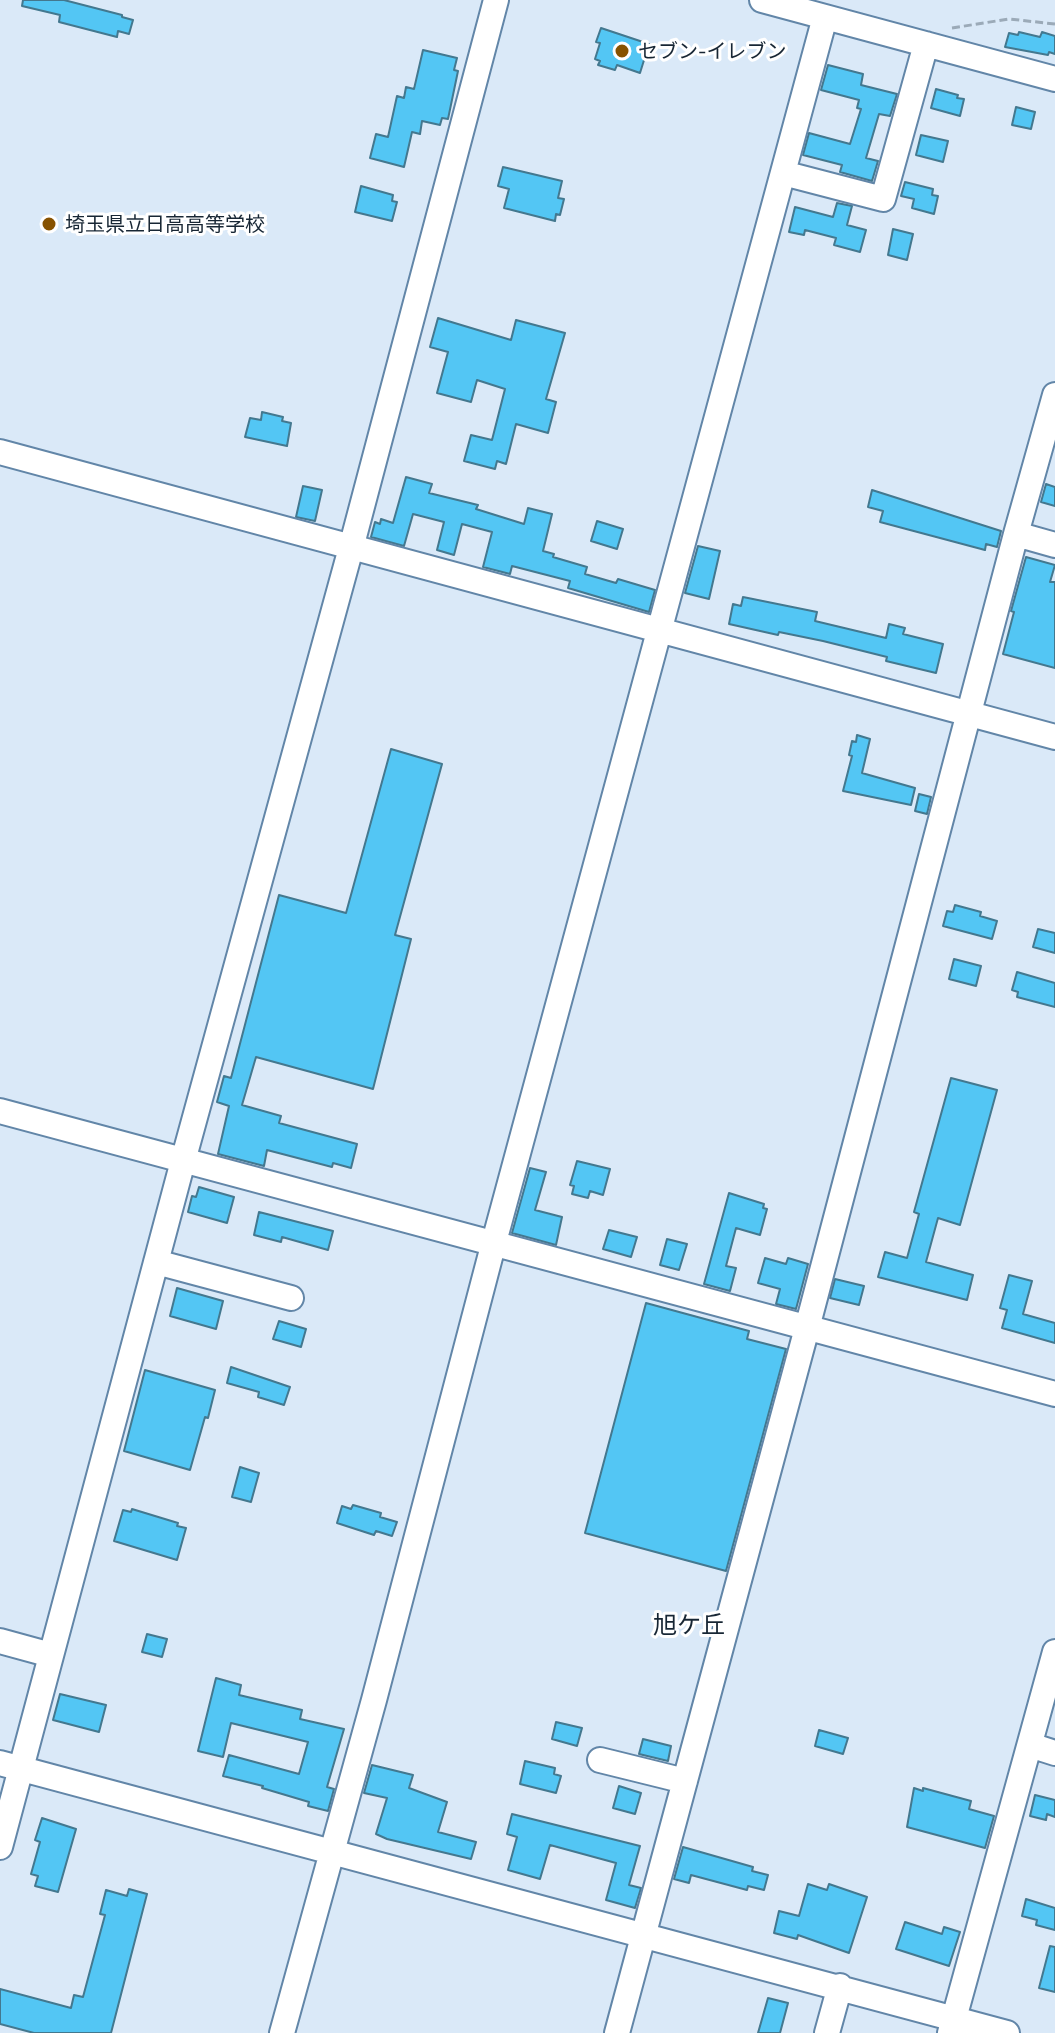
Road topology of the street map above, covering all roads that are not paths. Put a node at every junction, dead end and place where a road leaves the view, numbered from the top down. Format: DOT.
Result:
graph roads {
  1 [pos="496,0"];
  2 [pos="762,0"];
  3 [pos="825,17"];
  4 [pos="926,44"];
  5 [pos="1055,79"];
  6 [pos="783,173"];
  7 [pos="1055,395"];
  8 [pos="0,452"];
  9 [pos="1016,534"];
  10 [pos="1055,545"];
  11 [pos="351,548"];
  12 [pos="659,629"];
  13 [pos="969,713"];
  14 [pos="1055,737"];
  15 [pos="0,1111"];
  16 [pos="183,1161"];
  17 [pos="494,1242"];
  18 [pos="156,1262"];
  19 [pos="291,1298"];
  20 [pos="807,1328"];
  21 [pos="1055,1394"];
  22 [pos="0,1641"];
  23 [pos="1055,1652"];
  24 [pos="51,1655"];
  25 [pos="1051,1681"];
  26 [pos="1030,1745"];
  27 [pos="1055,1753"];
  28 [pos="600,1760"];
  29 [pos="10,1766"];
  30 [pos="685,1781"];
  31 [pos="0,1847"];
  32 [pos="332,1851"];
  33 [pos="643,1935"];
  34 [pos="840,1986"];
  35 [pos="952,2026"];
  36 [pos="282,2033"];
  37 [pos="617,2033"];
  38 [pos="827,2033"];
  39 [pos="1007,2033"];
  1 -- 11 [label="street"];
  2 -- 3 [label="street"];
  3 -- 4 [label="street"];
  3 -- 6 [label="street"];
  4 -- 5 [label="street"];
  4 -- 6 [label="street"];
  6 -- 12 [label="street"];
  7 -- 9 [label="street"];
  8 -- 11 [label="street"];
  9 -- 10 [label="street"];
  9 -- 13 [label="street"];
  11 -- 12 [label="street"];
  11 -- 16 [label="street"];
  12 -- 13 [label="street"];
  12 -- 17 [label="street"];
  13 -- 14 [label="street"];
  13 -- 20 [label="street"];
  15 -- 16 [label="street"];
  16 -- 17 [label="street"];
  16 -- 18 [label="street"];
  17 -- 20 [label="street"];
  17 -- 32 [label="street"];
  18 -- 19 [label="street"];
  18 -- 24 [label="street"];
  20 -- 21 [label="street"];
  20 -- 30 [label="street"];
  22 -- 24 [label="street"];
  23 -- 25 [label="street"];
  24 -- 29 [label="street"];
  25 -- 26 [label="street"];
  26 -- 27 [label="street"];
  26 -- 35 [label="street"];
  28 -- 30 [label="street"];
  29 -- 31 [label="street"];
  29 -- 32 [label="street"];
  30 -- 33 [label="street"];
  32 -- 33 [label="street"];
  32 -- 36 [label="street"];
  33 -- 34 [label="street"];
  33 -- 37 [label="street"];
  34 -- 35 [label="street"];
  34 -- 38 [label="street"];
  35 -- 39 [label="street"];
}
